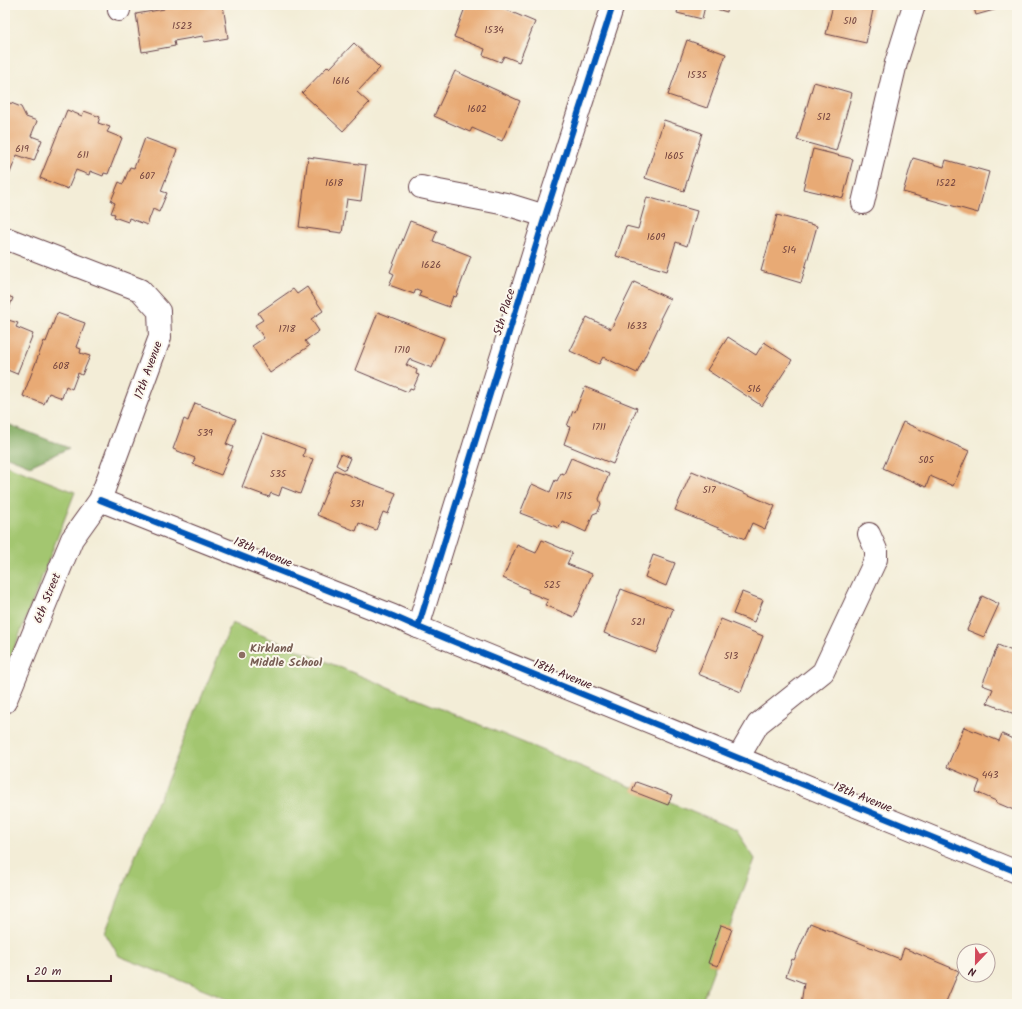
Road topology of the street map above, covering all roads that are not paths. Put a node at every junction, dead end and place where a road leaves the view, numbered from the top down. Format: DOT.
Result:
graph roads {
  1 [pos="613,5"];
  2 [pos="914,6"];
  3 [pos="421,187"];
  4 [pos="863,203"];
  5 [pos="545,216"];
  6 [pos="5,238"];
  7 [pos="100,500"];
  8 [pos="870,534"];
  9 [pos="418,627"];
  10 [pos="5,702"];
  11 [pos="738,758"];
  12 [pos="1017,872"];
  1 -- 5 [label="street, 5th Place"];
  2 -- 4 [label="street"];
  3 -- 5 [label="street"];
  5 -- 9 [label="street, 5th Place"];
  6 -- 7 [label="street, 17th Avenue"];
  7 -- 9 [label="street, 18th Avenue"];
  7 -- 10 [label="street, 6th Street"];
  8 -- 11 [label="street"];
  9 -- 11 [label="street, 18th Avenue"];
  11 -- 12 [label="street, 18th Avenue"];
}
